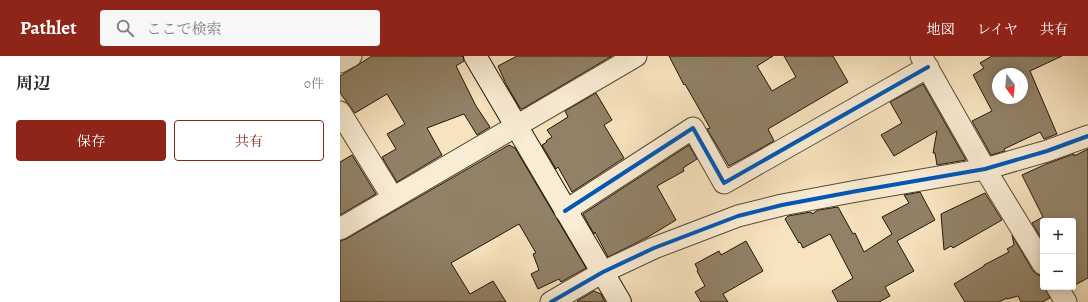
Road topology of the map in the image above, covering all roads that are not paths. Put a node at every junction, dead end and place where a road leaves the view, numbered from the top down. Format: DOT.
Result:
graph roads {
  1 [pos="351,56"];
  2 [pos="475,56"];
  3 [pos="636,56"];
  4 [pos="340,62"];
  5 [pos="924,62"];
  6 [pos="340,112"];
  7 [pos="517,127"];
  8 [pos="1088,136"];
  9 [pos="985,169"];
  10 [pos="392,198"];
  11 [pos="565,210"];
  12 [pos="340,229"];
  13 [pos="1040,259"];
  14 [pos="603,272"];
  15 [pos="1059,290"];
  16 [pos="551,302"];
  17 [pos="620,302"];
  18 [pos="1066,302"];
  1 -- 4 [label="street"];
  2 -- 7 [label="street"];
  3 -- 7 [label="street"];
  5 -- 9 [label="street"];
  5 -- 11 [label="street"];
  6 -- 10 [label="street"];
  7 -- 10 [label="street"];
  7 -- 11 [label="street"];
  8 -- 9 [label="street"];
  9 -- 13 [label="street"];
  9 -- 14 [label="street"];
  10 -- 12 [label="street"];
  11 -- 14 [label="street"];
  14 -- 16 [label="street"];
  14 -- 17 [label="street"];
  15 -- 18 [label="street"];
}
